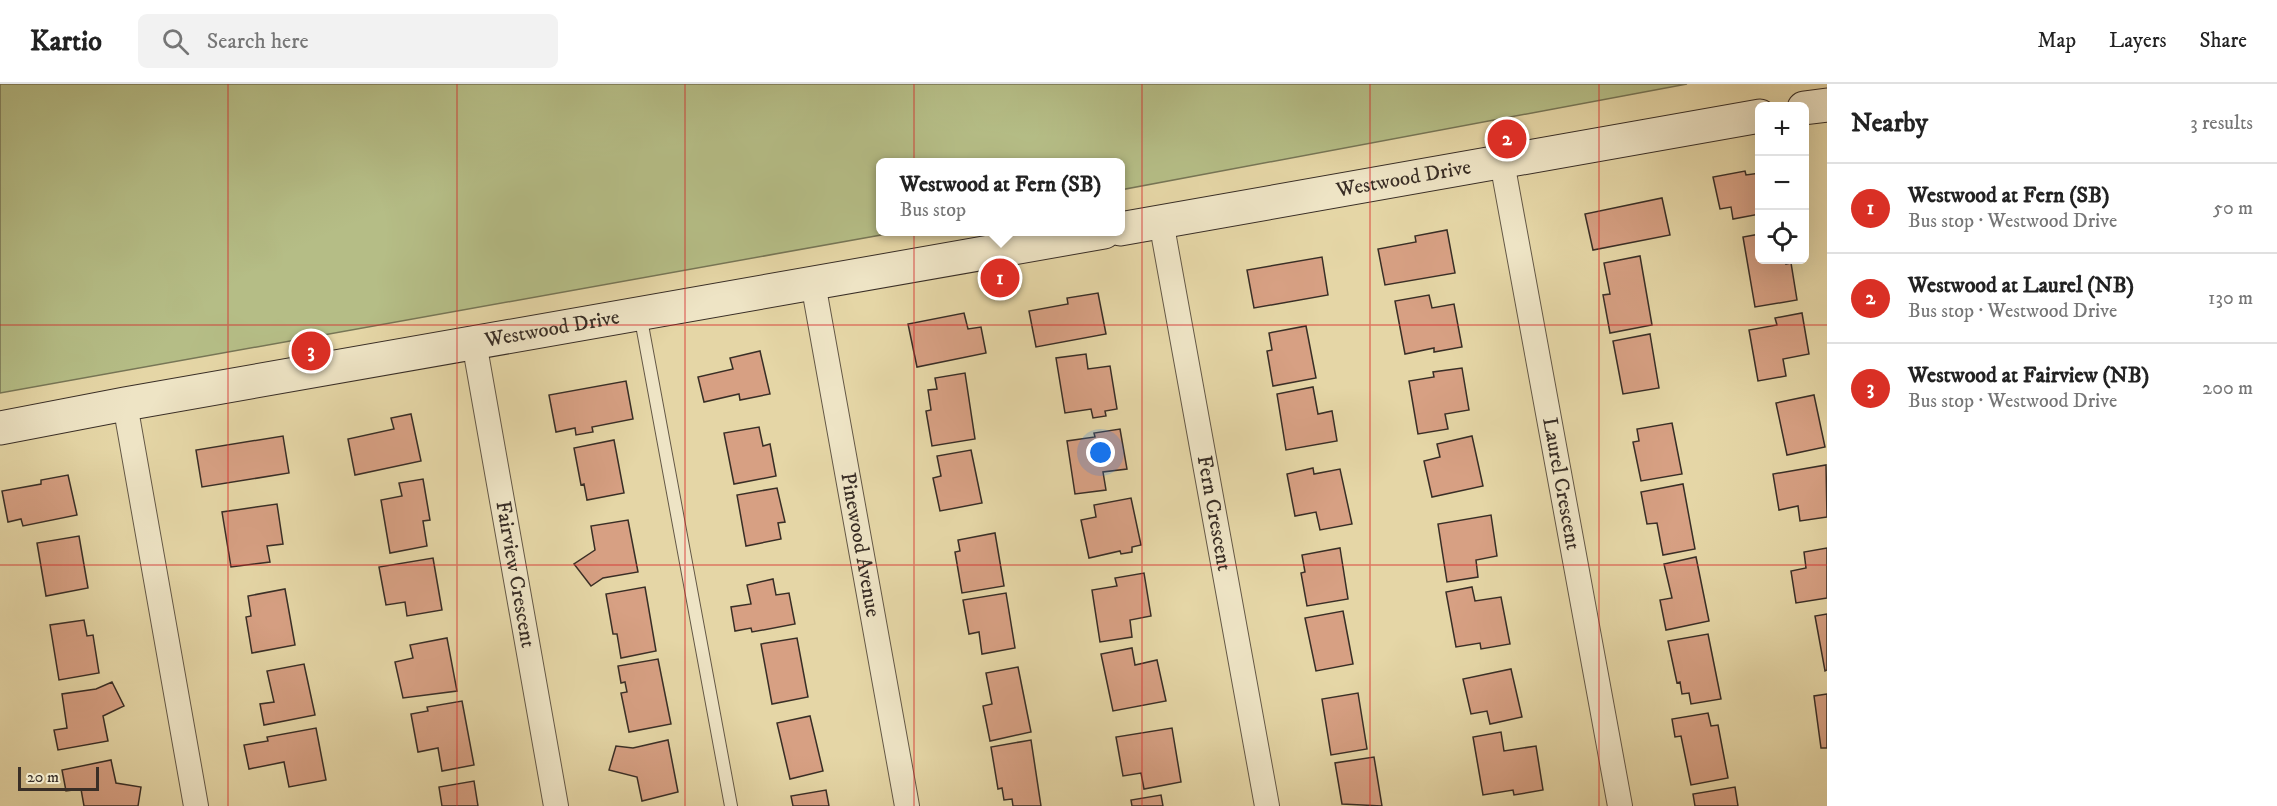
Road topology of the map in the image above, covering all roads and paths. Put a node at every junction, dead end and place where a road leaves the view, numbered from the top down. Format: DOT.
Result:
graph roads {
  1 [pos="1827,105"];
  2 [pos="1809,107"];
  3 [pos="1755,117"];
  4 [pos="1502,162"];
  5 [pos="1161,221"];
  6 [pos="1125,228"];
  7 [pos="1076,236"];
  8 [pos="813,283"];
  9 [pos="640,313"];
  10 [pos="474,342"];
  11 [pos="125,404"];
  12 [pos="0,428"];
  13 [pos="196,806"];
  14 [pos="556,806"];
  15 [pos="731,806"];
  16 [pos="907,806"];
  17 [pos="1268,806"];
  18 [pos="1620,806"];
  1 -- 2 [label="street"];
  3 -- 4 [label="street, Westwood Drive"];
  4 -- 5 [label="street, Westwood Drive"];
  4 -- 18 [label="street, Laurel Crescent"];
  5 -- 6 [label="street, Westwood Drive"];
  5 -- 17 [label="street, Fern Crescent"];
  7 -- 8 [label="street, Westwood Drive"];
  8 -- 9 [label="street, Westwood Drive"];
  8 -- 16 [label="street, Pinewood Avenue"];
  9 -- 10 [label="street, Westwood Drive"];
  9 -- 15 [label="lane"];
  10 -- 11 [label="street, Westwood Drive"];
  10 -- 14 [label="street, Fairview Crescent"];
  11 -- 12 [label="street, Westwood Drive"];
  11 -- 13 [label="street"];
}
